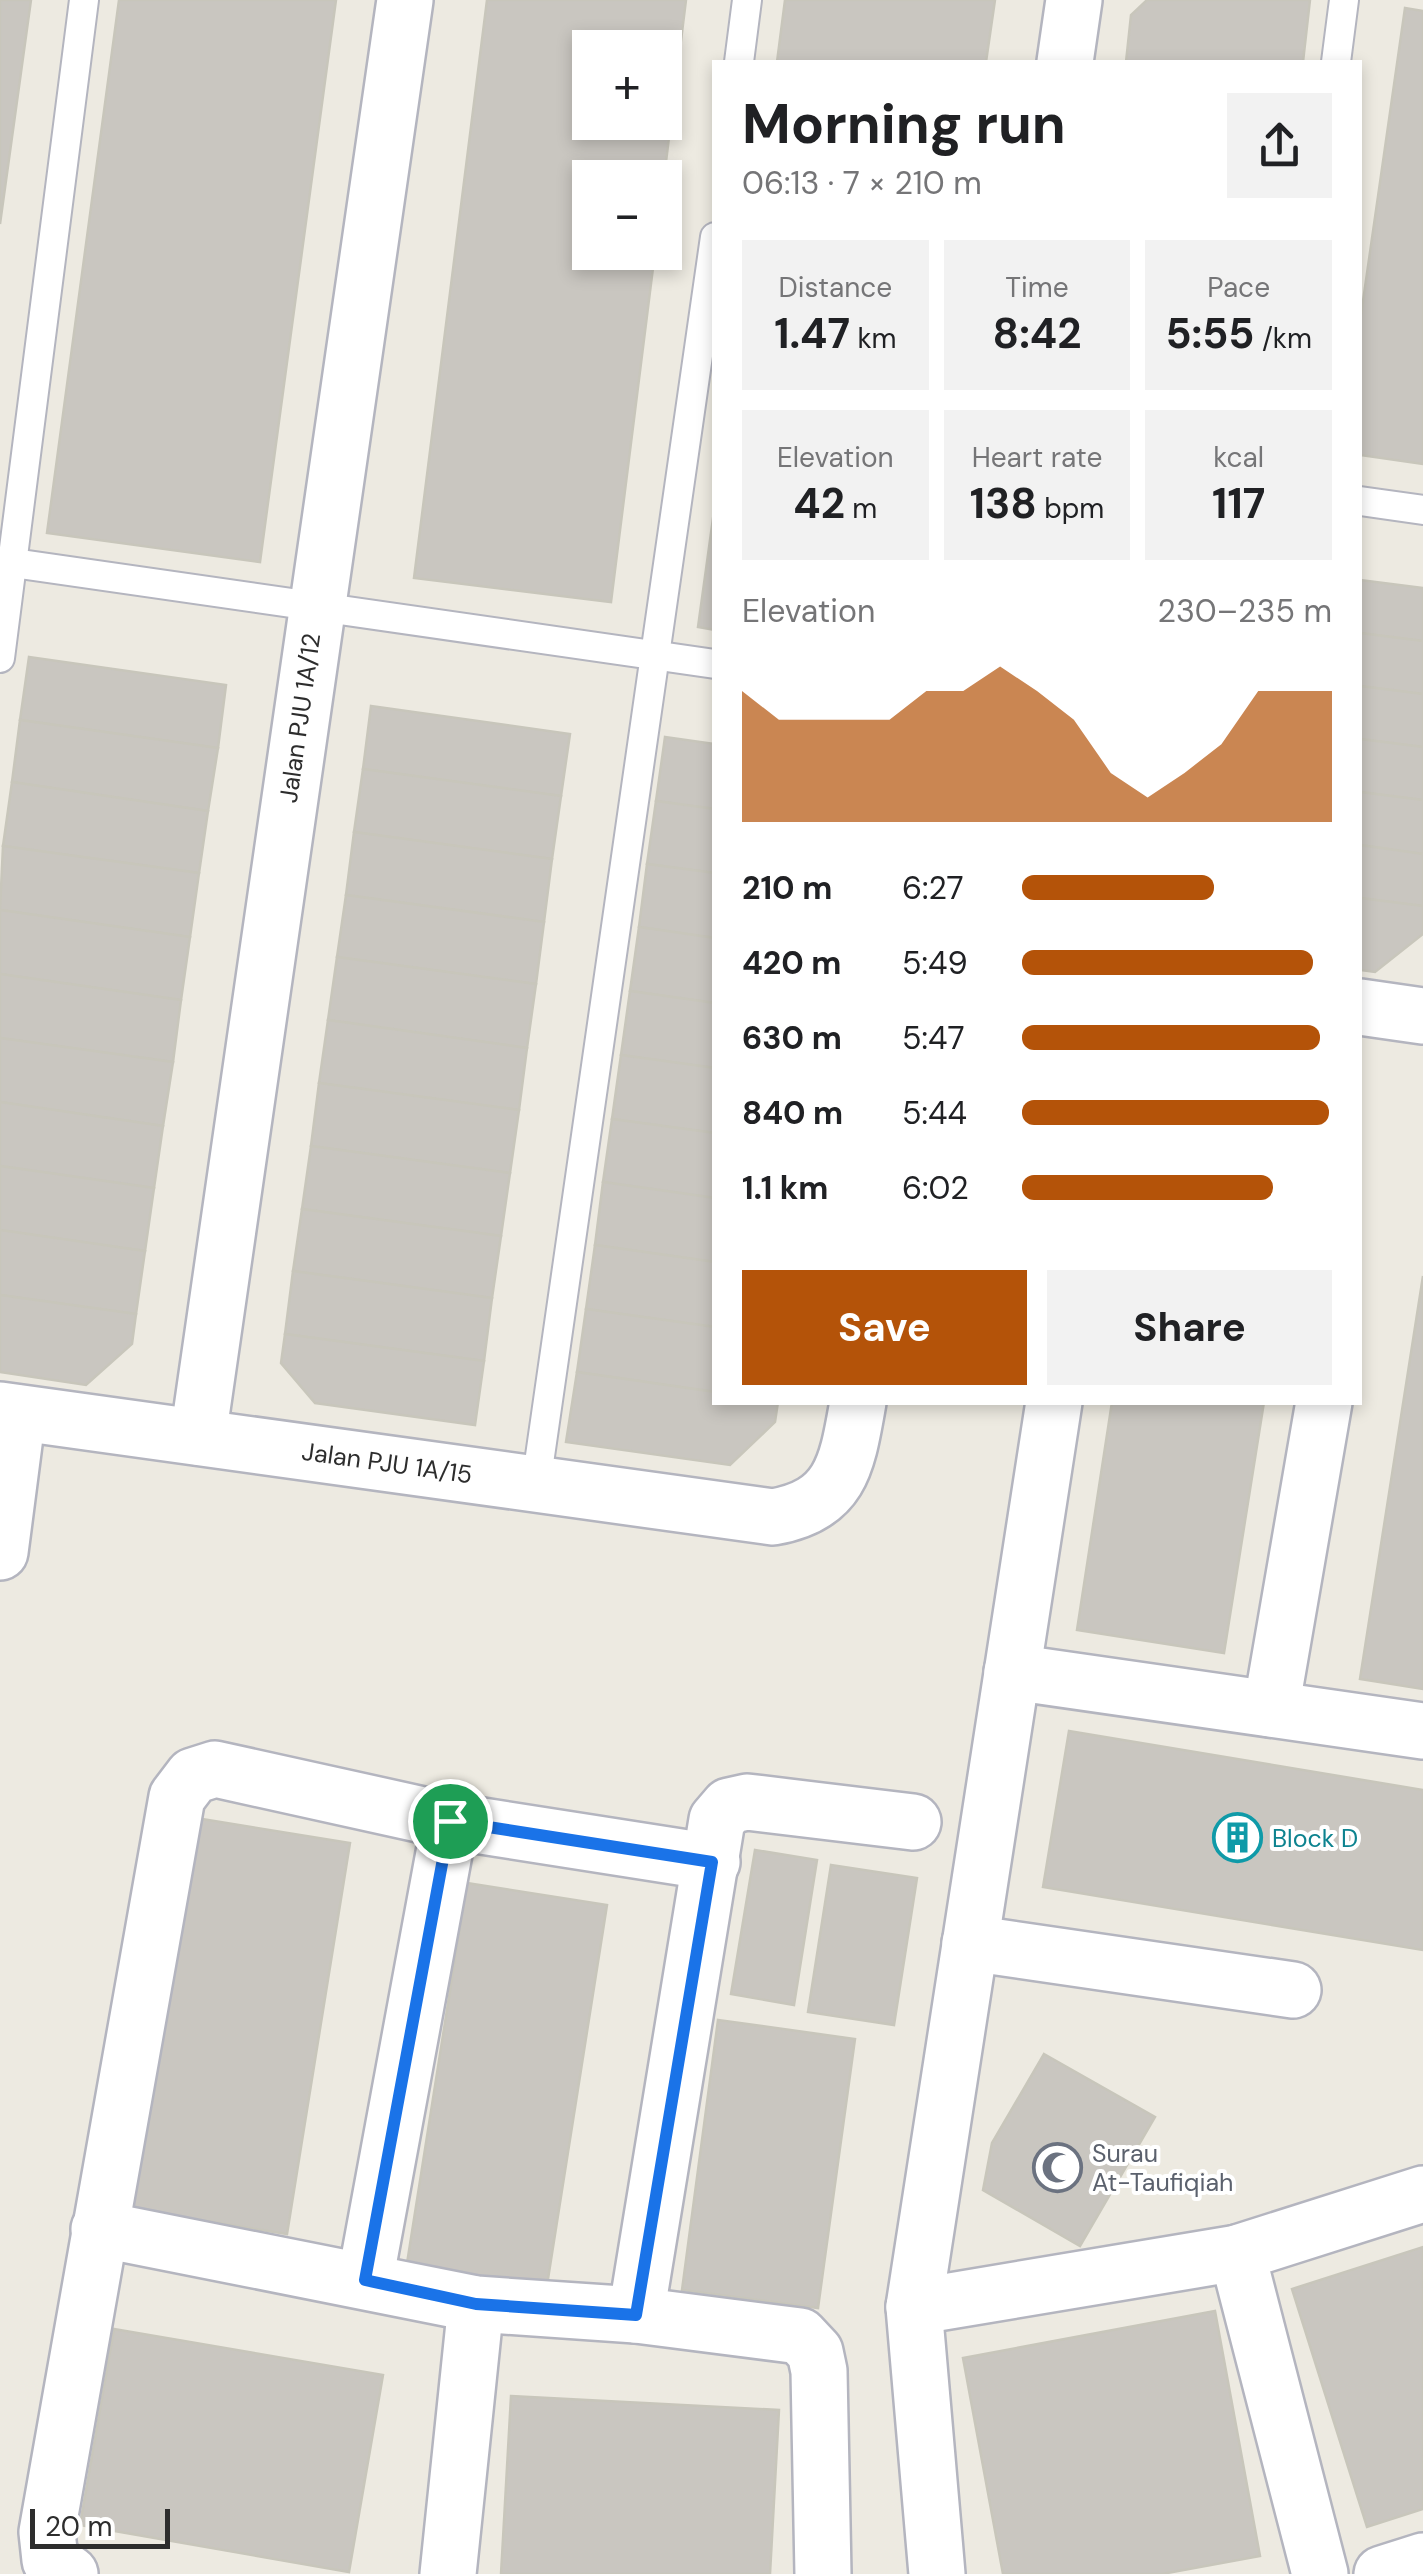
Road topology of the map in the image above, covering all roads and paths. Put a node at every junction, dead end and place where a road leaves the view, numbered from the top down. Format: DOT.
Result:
graph roads {
  1 [pos="84,0"];
  2 [pos="405,0"];
  3 [pos="747,0"];
  4 [pos="1074,0"];
  5 [pos="1344,0"];
  6 [pos="739,60"];
  7 [pos="1065,60"];
  8 [pos="1336,60"];
  9 [pos="712,259"];
  10 [pos="1362,501"];
  11 [pos="1423,510"];
  12 [pos="6,561"];
  13 [pos="316,606"];
  14 [pos="658,656"];
  15 [pos="0,658"];
  16 [pos="712,664"];
  17 [pos="1362,1007"];
  18 [pos="1423,1016"];
  19 [pos="857,1405"];
  20 [pos="1054,1405"];
  21 [pos="1323,1405"];
  22 [pos="9,1412"];
  23 [pos="198,1437"];
  24 [pos="536,1484"];
  25 [pos="0,1552"];
  26 [pos="1012,1672"];
  27 [pos="1271,1709"];
  28 [pos="1423,1732"];
  29 [pos="450,1821"];
  30 [pos="913,1822"];
  31 [pos="712,1862"];
  32 [pos="970,1943"];
  33 [pos="1293,1990"];
  34 [pos="1423,2194"];
  35 [pos="99,2229"];
  36 [pos="1237,2253"];
  37 [pos="365,2280"];
  38 [pos="476,2304"];
  39 [pos="914,2306"];
  40 [pos="636,2315"];
  41 [pos="1423,2561"];
  42 [pos="70,2574"];
  43 [pos="448,2574"];
  44 [pos="822,2574"];
  45 [pos="938,2574"];
  46 [pos="1320,2574"];
  47 [pos="1382,2574"];
  1 -- 12 [label="lane"];
  2 -- 13 [label="street, Jalan PJU 1A/12"];
  3 -- 6 [label="lane"];
  4 -- 7 [label="street"];
  5 -- 8 [label="lane"];
  9 -- 14 [label="lane"];
  10 -- 11 [label="lane"];
  12 -- 13 [label="lane"];
  12 -- 15 [label="lane"];
  13 -- 14 [label="lane"];
  13 -- 23 [label="street, Jalan PJU 1A/12"];
  14 -- 16 [label="lane"];
  14 -- 24 [label="lane"];
  17 -- 18 [label="street"];
  19 -- 24 [label="street, Jalan PJU 1A/15"];
  20 -- 26 [label="street"];
  21 -- 27 [label="street"];
  22 -- 23 [label="street, Jalan PJU 1A/15"];
  22 -- 25 [label="street"];
  23 -- 24 [label="street, Jalan PJU 1A/15"];
  26 -- 27 [label="street"];
  26 -- 32 [label="street"];
  27 -- 28 [label="street"];
  29 -- 31 [label="street"];
  29 -- 35 [label="street"];
  29 -- 37 [label="street"];
  30 -- 31 [label="street"];
  31 -- 40 [label="street"];
  32 -- 33 [label="street"];
  32 -- 39 [label="street"];
  34 -- 36 [label="street"];
  35 -- 37 [label="street"];
  35 -- 42 [label="street"];
  36 -- 39 [label="street"];
  36 -- 46 [label="street"];
  37 -- 38 [label="street"];
  38 -- 40 [label="street"];
  38 -- 43 [label="street"];
  39 -- 45 [label="street"];
  40 -- 44 [label="street"];
  41 -- 47 [label="street"];
}
